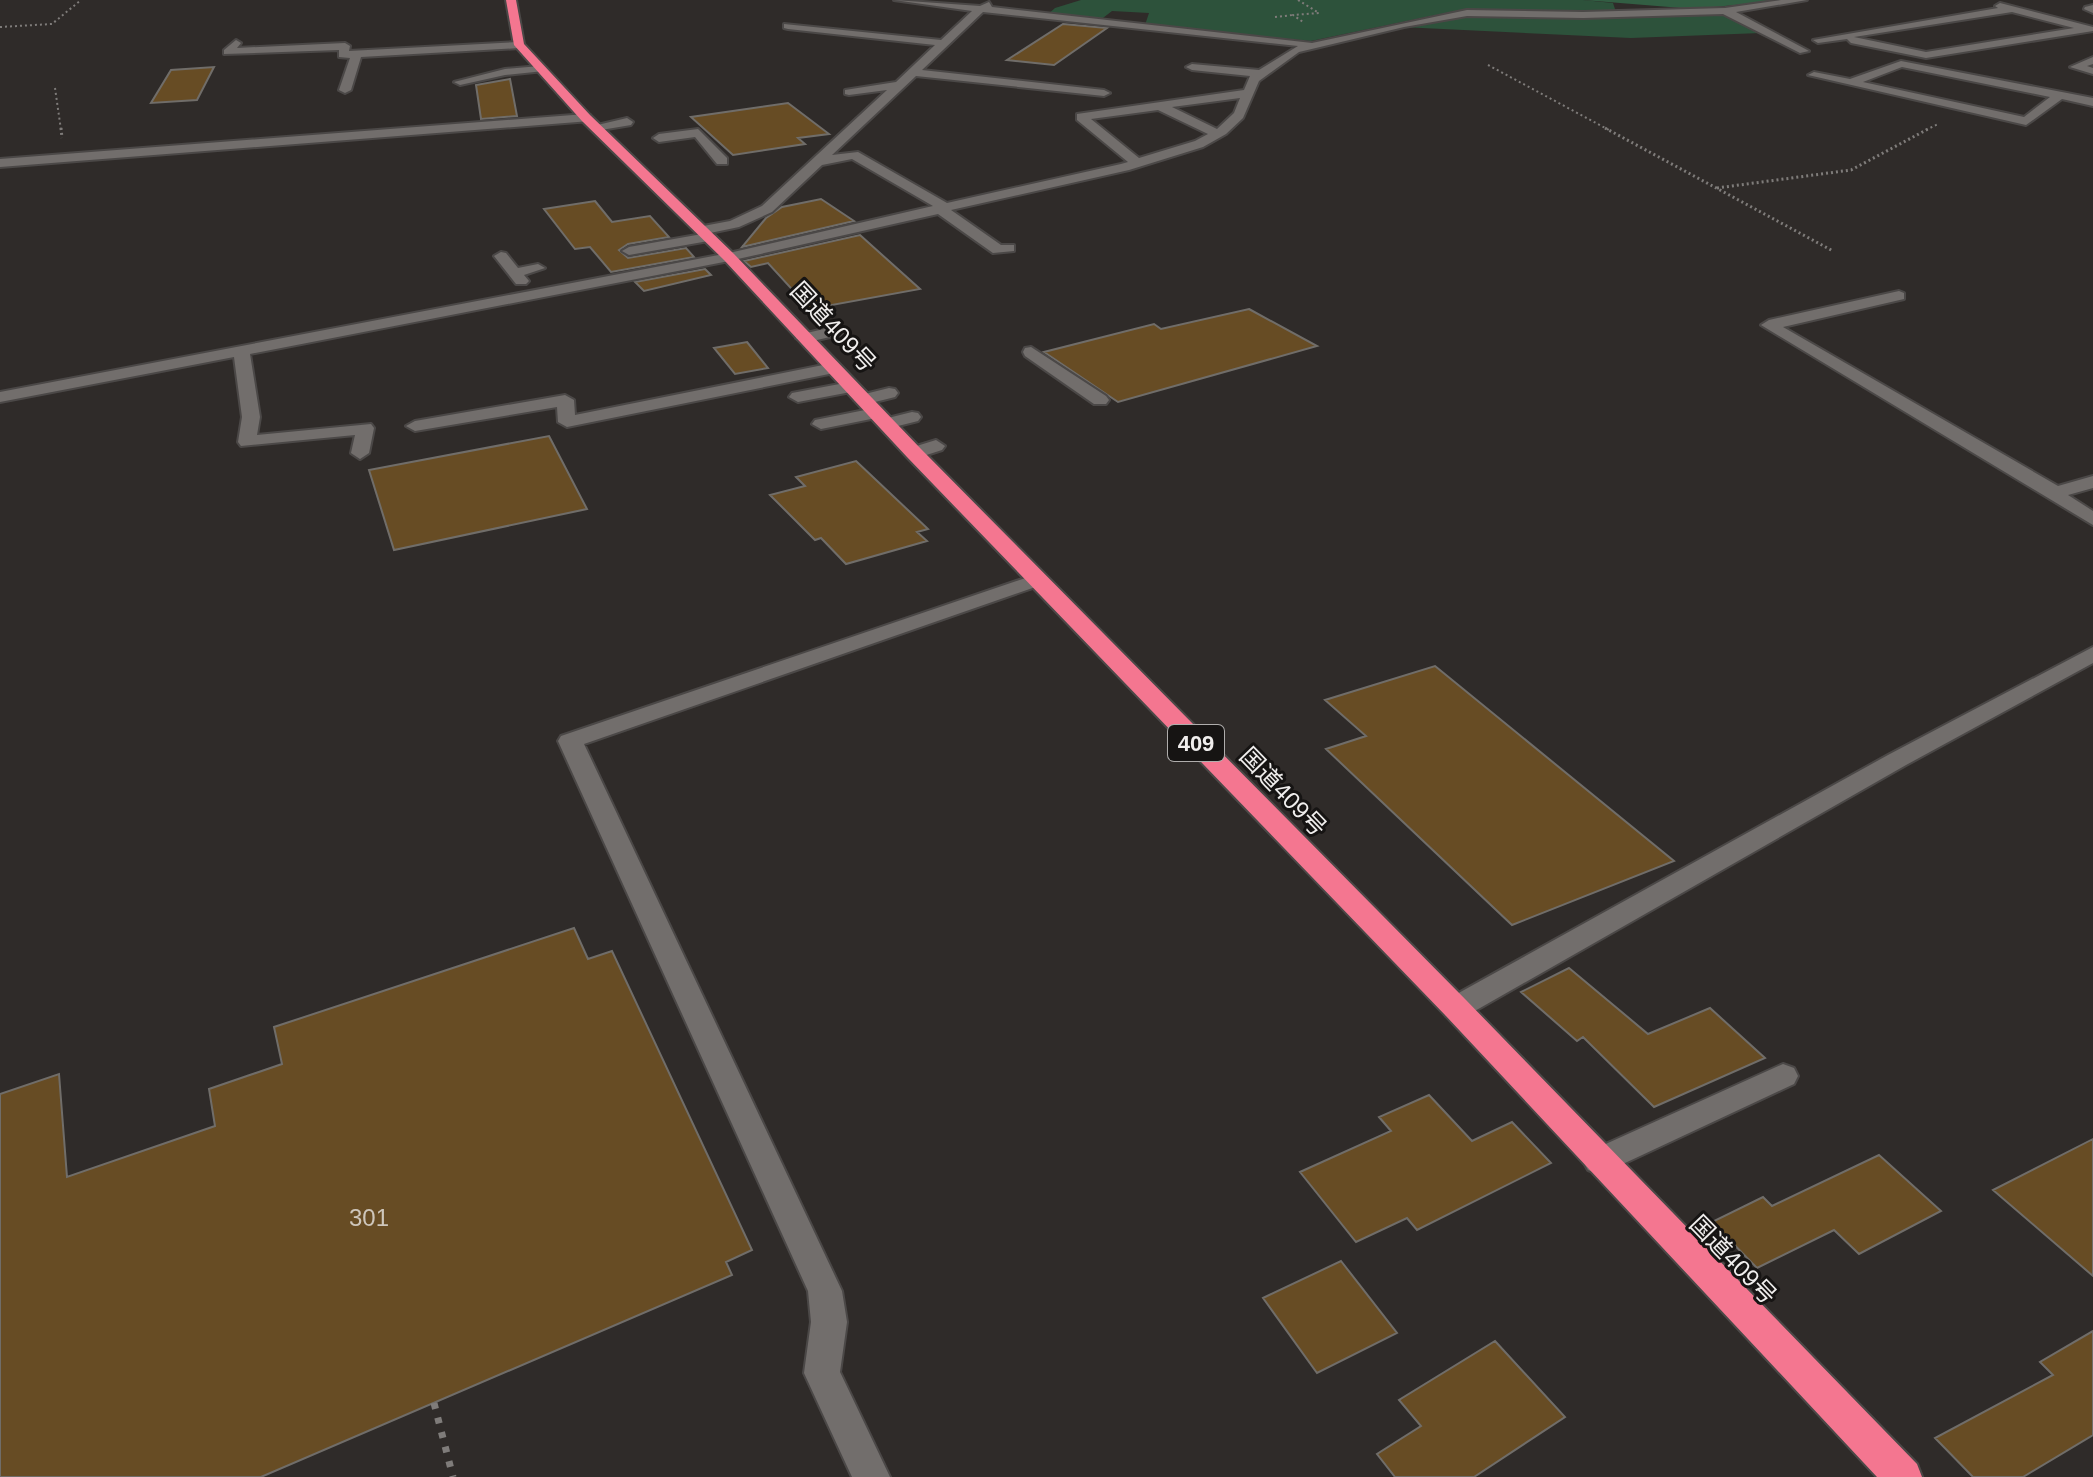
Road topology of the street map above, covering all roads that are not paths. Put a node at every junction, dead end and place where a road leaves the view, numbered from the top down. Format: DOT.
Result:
graph roads {
  1 [pos="511,0"];
  2 [pos="899,0"];
  3 [pos="999,0"];
  4 [pos="1802,0"];
  5 [pos="1978,0"];
  6 [pos="976,5"];
  7 [pos="2013,9"];
  8 [pos="1725,11"];
  9 [pos="788,26"];
  10 [pos="2092,27"];
  11 [pos="1226,36"];
  12 [pos="1837,37"];
  13 [pos="1818,40"];
  14 [pos="236,43"];
  15 [pos="944,43"];
  16 [pos="1315,45"];
  17 [pos="1215,46"];
  18 [pos="1804,51"];
  19 [pos="1926,55"];
  20 [pos="528,56"];
  21 [pos="356,57"];
  22 [pos="1204,57"];
  23 [pos="2093,60"];
  24 [pos="1970,63"];
  25 [pos="1192,67"];
  26 [pos="2093,71"];
  27 [pos="913,72"];
  28 [pos="496,74"];
  29 [pos="1261,74"];
  30 [pos="1814,75"];
  31 [pos="1179,79"];
  32 [pos="1981,80"];
  33 [pos="460,82"];
  34 [pos="1851,83"];
  35 [pos="899,85"];
  36 [pos="345,90"];
  37 [pos="849,92"];
  38 [pos="1104,93"];
  39 [pos="1249,93"];
  40 [pos="2059,96"];
  41 [pos="1931,100"];
  42 [pos="2093,102"];
  43 [pos="1160,106"];
  44 [pos="590,122"];
  45 [pos="627,122"];
  46 [pos="1217,134"];
  47 [pos="659,138"];
  48 [pos="722,161"];
  49 [pos="816,162"];
  50 [pos="0,163"];
  51 [pos="1137,163"];
  52 [pos="943,208"];
  53 [pos="706,234"];
  54 [pos="1009,248"];
  55 [pos="629,251"];
  56 [pos="501,256"];
  57 [pos="729,257"];
  58 [pos="538,268"];
  59 [pos="1899,296"];
  60 [pos="837,331"];
  61 [pos="804,338"];
  62 [pos="241,351"];
  63 [pos="1031,352"];
  64 [pos="833,368"];
  65 [pos="0,397"];
  66 [pos="798,397"];
  67 [pos="1100,400"];
  68 [pos="872,403"];
  69 [pos="912,417"];
  70 [pos="821,424"];
  71 [pos="415,426"];
  72 [pos="360,453"];
  73 [pos="2093,482"];
  74 [pos="2056,493"];
  75 [pos="2093,519"];
  76 [pos="1037,580"];
  77 [pos="2093,654"];
  78 [pos="1456,1008"];
  79 [pos="1783,1076"];
  80 [pos="1599,1161"];
  81 [pos="871,1477"];
  82 [pos="1903,1477"];
  1 -- 20 [label="highway"];
  2 -- 6 [label="street"];
  3 -- 6 [label="street"];
  4 -- 8 [label="street"];
  5 -- 7 [label="street"];
  6 -- 11 [label="street"];
  6 -- 15 [label="street"];
  7 -- 10 [label="street"];
  7 -- 12 [label="street"];
  8 -- 16 [label="street"];
  8 -- 18 [label="street"];
  9 -- 15 [label="street"];
  10 -- 19 [label="street"];
  11 -- 16 [label="street"];
  11 -- 17 [label="street"];
  12 -- 13 [label="street"];
  12 -- 19 [label="street"];
  14 -- 20 [label="street"];
  15 -- 27 [label="street"];
  16 -- 29 [label="street"];
  19 -- 24 [label="street"];
  20 -- 28 [label="street"];
  20 -- 28 [label="street"];
  20 -- 44 [label="highway, 国道409号 / 409"];
  21 -- 36 [label="street"];
  22 -- 25 [label="street"];
  23 -- 26 [label="street"];
  25 -- 29 [label="street"];
  25 -- 31 [label="street"];
  27 -- 35 [label="street"];
  27 -- 38 [label="street"];
  28 -- 33 [label="street"];
  29 -- 39 [label="street"];
  30 -- 34 [label="street"];
  32 -- 34 [label="street"];
  32 -- 40 [label="street"];
  32 -- 41 [label="street"];
  34 -- 41 [label="street"];
  35 -- 37 [label="street"];
  35 -- 49 [label="street"];
  39 -- 43 [label="street"];
  39 -- 46 [label="street"];
  40 -- 41 [label="street"];
  40 -- 42 [label="street"];
  43 -- 46 [label="street"];
  43 -- 51 [label="street"];
  44 -- 45 [label="street"];
  44 -- 50 [label="street"];
  44 -- 53 [label="highway, 国道409号 / 409"];
  46 -- 51 [label="street"];
  47 -- 48 [label="street"];
  49 -- 52 [label="street"];
  49 -- 53 [label="street"];
  51 -- 52 [label="street"];
  52 -- 54 [label="street"];
  52 -- 57 [label="street"];
  53 -- 55 [label="street"];
  53 -- 57 [label="highway, 国道409号 / 409"];
  56 -- 58 [label="street"];
  57 -- 61 [label="highway, 国道409号 / 409"];
  57 -- 62 [label="street"];
  59 -- 74 [label="street"];
  60 -- 61 [label="street"];
  61 -- 64 [label="highway, 国道409号 / 409"];
  62 -- 65 [label="street"];
  62 -- 72 [label="street"];
  63 -- 67 [label="street"];
  64 -- 68 [label="highway, 国道409号 / 409"];
  64 -- 71 [label="street"];
  66 -- 68 [label="street"];
  68 -- 69 [label="street"];
  68 -- 70 [label="street"];
  68 -- 76 [label="highway, 国道409号 / 409"];
  73 -- 74 [label="street"];
  74 -- 75 [label="street"];
  76 -- 78 [label="highway, 国道409号 / 409"];
  76 -- 81 [label="street"];
  77 -- 78 [label="street"];
  78 -- 80 [label="highway, 国道409号 / 409"];
  79 -- 80 [label="street"];
  80 -- 82 [label="highway, 国道409号 / 409"];
}
